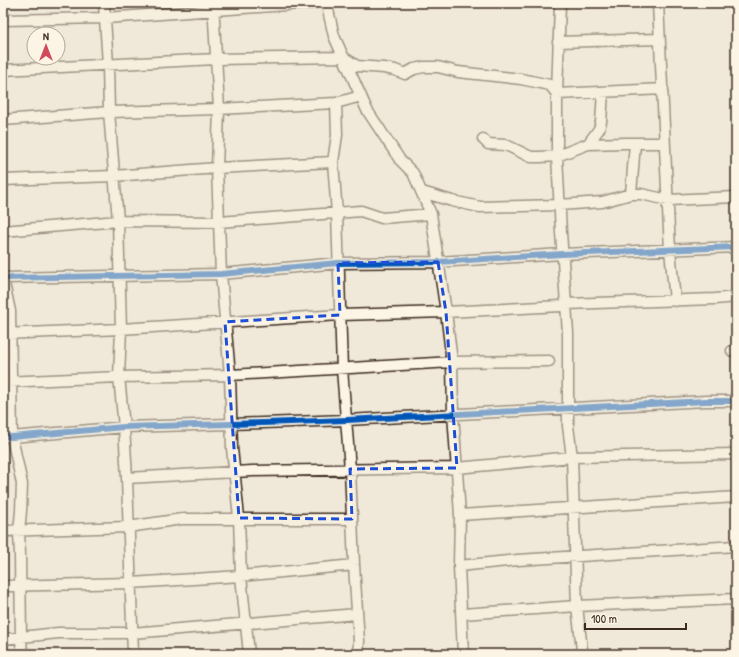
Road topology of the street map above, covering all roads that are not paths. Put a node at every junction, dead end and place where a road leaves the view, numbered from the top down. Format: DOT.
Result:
graph roads {
  1 [pos="104,3"];
  2 [pos="313,3"];
  3 [pos="560,3"];
  4 [pos="658,3"];
  5 [pos="325,4"];
  6 [pos="214,6"];
  7 [pos="106,18"];
  8 [pos="3,20"];
  9 [pos="659,39"];
  10 [pos="558,42"];
  11 [pos="343,57"];
  12 [pos="216,59"];
  13 [pos="108,65"];
  14 [pos="3,70"];
  15 [pos="662,89"];
  16 [pos="603,92"];
  17 [pos="557,94"];
  18 [pos="361,96"];
  19 [pos="336,103"];
  20 [pos="219,109"];
  21 [pos="110,112"];
  22 [pos="3,120"];
  23 [pos="483,139"];
  24 [pos="635,143"];
  25 [pos="588,144"];
  26 [pos="664,144"];
  27 [pos="558,156"];
  28 [pos="333,162"];
  29 [pos="217,168"];
  30 [pos="114,176"];
  31 [pos="3,180"];
  32 [pos="422,192"];
  33 [pos="631,194"];
  34 [pos="736,197"];
  35 [pos="668,200"];
  36 [pos="559,205"];
  37 [pos="337,213"];
  38 [pos="431,214"];
  39 [pos="118,222"];
  40 [pos="219,222"];
  41 [pos="3,231"];
  42 [pos="736,247"];
  43 [pos="670,250"];
  44 [pos="562,254"];
  45 [pos="438,262"];
  46 [pos="338,263"];
  47 [pos="221,274"];
  48 [pos="119,276"];
  49 [pos="3,278"];
  50 [pos="736,297"];
  51 [pos="675,301"];
  52 [pos="564,305"];
  53 [pos="446,312"];
  54 [pos="340,315"];
  55 [pos="225,322"];
  56 [pos="121,329"];
  57 [pos="7,334"];
  58 [pos="549,361"];
  59 [pos="452,362"];
  60 [pos="342,368"];
  61 [pos="230,375"];
  62 [pos="119,377"];
  63 [pos="7,382"];
  64 [pos="736,401"];
  65 [pos="453,413"];
  66 [pos="347,420"];
  67 [pos="232,424"];
  68 [pos="124,427"];
  69 [pos="7,436"];
  70 [pos="736,454"];
  71 [pos="457,468"];
  72 [pos="350,469"];
  73 [pos="234,472"];
  74 [pos="126,478"];
  75 [pos="736,497"];
  76 [pos="460,515"];
  77 [pos="239,518"];
  78 [pos="352,519"];
  79 [pos="128,527"];
  80 [pos="3,531"];
  81 [pos="19,531"];
  82 [pos="736,546"];
  83 [pos="354,565"];
  84 [pos="459,566"];
  85 [pos="241,576"];
  86 [pos="131,583"];
  87 [pos="3,586"];
  88 [pos="21,586"];
  89 [pos="736,599"];
  90 [pos="577,606"];
  91 [pos="357,614"];
  92 [pos="462,614"];
  93 [pos="132,633"];
  94 [pos="21,638"];
  95 [pos="3,639"];
  96 [pos="22,654"];
  97 [pos="133,654"];
  98 [pos="249,654"];
  99 [pos="358,654"];
  100 [pos="463,654"];
  101 [pos="581,654"];
  1 -- 7 [label="street"];
  2 -- 6 [label="street"];
  3 -- 10 [label="street"];
  4 -- 9 [label="street"];
  5 -- 11 [label="street"];
  6 -- 7 [label="street"];
  6 -- 12 [label="street"];
  7 -- 8 [label="street"];
  7 -- 13 [label="street"];
  9 -- 10 [label="street"];
  9 -- 15 [label="street"];
  10 -- 17 [label="street"];
  11 -- 12 [label="street"];
  11 -- 17 [label="street"];
  11 -- 18 [label="street"];
  12 -- 13 [label="street"];
  12 -- 20 [label="street"];
  13 -- 14 [label="street"];
  13 -- 21 [label="street"];
  15 -- 16 [label="street"];
  15 -- 26 [label="street"];
  16 -- 17 [label="street"];
  16 -- 25 [label="street"];
  17 -- 27 [label="street"];
  18 -- 19 [label="street"];
  18 -- 32 [label="street"];
  19 -- 20 [label="street"];
  19 -- 28 [label="street"];
  20 -- 21 [label="street"];
  20 -- 29 [label="street"];
  21 -- 22 [label="street"];
  21 -- 30 [label="street"];
  23 -- 27 [label="street"];
  24 -- 25 [label="street"];
  24 -- 26 [label="street"];
  24 -- 33 [label="street"];
  25 -- 27 [label="street"];
  26 -- 35 [label="street"];
  27 -- 36 [label="street"];
  28 -- 29 [label="street"];
  28 -- 37 [label="street"];
  29 -- 30 [label="street"];
  29 -- 40 [label="street"];
  30 -- 31 [label="street"];
  30 -- 39 [label="street"];
  32 -- 36 [label="street"];
  32 -- 38 [label="street"];
  33 -- 35 [label="street"];
  33 -- 36 [label="street"];
  34 -- 35 [label="street"];
  35 -- 43 [label="street"];
  36 -- 44 [label="street"];
  37 -- 38 [label="street"];
  37 -- 40 [label="street"];
  37 -- 46 [label="street"];
  38 -- 45 [label="street"];
  39 -- 40 [label="street"];
  39 -- 41 [label="street"];
  39 -- 48 [label="street"];
  40 -- 47 [label="street"];
  42 -- 43 [label="street"];
  43 -- 44 [label="street"];
  43 -- 51 [label="street"];
  44 -- 45 [label="street"];
  44 -- 52 [label="street"];
  45 -- 46 [label="street"];
  45 -- 53 [label="street"];
  46 -- 47 [label="street"];
  46 -- 54 [label="street"];
  47 -- 48 [label="street"];
  47 -- 55 [label="street"];
  48 -- 49 [label="street"];
  48 -- 56 [label="street"];
  49 -- 57 [label="street"];
  50 -- 51 [label="street"];
  51 -- 52 [label="street"];
  52 -- 53 [label="street"];
  52 -- 90 [label="street"];
  53 -- 54 [label="street"];
  53 -- 59 [label="street"];
  54 -- 55 [label="street"];
  54 -- 60 [label="street"];
  55 -- 56 [label="street"];
  55 -- 61 [label="street"];
  56 -- 57 [label="street"];
  56 -- 62 [label="street"];
  57 -- 63 [label="street"];
  58 -- 59 [label="street"];
  59 -- 60 [label="street"];
  59 -- 65 [label="street"];
  60 -- 61 [label="street"];
  60 -- 66 [label="street"];
  61 -- 62 [label="street"];
  61 -- 67 [label="street"];
  62 -- 63 [label="street"];
  62 -- 68 [label="street"];
  63 -- 69 [label="street"];
  64 -- 65 [label="street"];
  65 -- 66 [label="street"];
  65 -- 71 [label="street"];
  66 -- 67 [label="street"];
  66 -- 72 [label="street"];
  67 -- 68 [label="street"];
  67 -- 73 [label="street"];
  68 -- 69 [label="street"];
  68 -- 74 [label="street"];
  69 -- 81 [label="street"];
  70 -- 71 [label="street"];
  71 -- 72 [label="street"];
  71 -- 76 [label="street"];
  72 -- 73 [label="street"];
  72 -- 78 [label="street"];
  73 -- 74 [label="street"];
  73 -- 77 [label="street"];
  74 -- 79 [label="street"];
  75 -- 76 [label="street"];
  76 -- 84 [label="street"];
  77 -- 78 [label="street"];
  77 -- 79 [label="street"];
  77 -- 85 [label="street"];
  78 -- 83 [label="street"];
  79 -- 81 [label="street"];
  79 -- 86 [label="street"];
  80 -- 81 [label="street"];
  81 -- 88 [label="street"];
  82 -- 84 [label="street"];
  83 -- 85 [label="street"];
  83 -- 91 [label="street"];
  84 -- 92 [label="street"];
  85 -- 86 [label="street"];
  85 -- 98 [label="street"];
  86 -- 88 [label="street"];
  86 -- 93 [label="street"];
  87 -- 88 [label="street"];
  88 -- 94 [label="street"];
  89 -- 90 [label="street"];
  90 -- 92 [label="street"];
  90 -- 101 [label="street"];
  91 -- 93 [label="street"];
  91 -- 99 [label="street"];
  92 -- 100 [label="street"];
  93 -- 94 [label="street"];
  93 -- 97 [label="street"];
  94 -- 95 [label="street"];
  94 -- 96 [label="street"];
}
